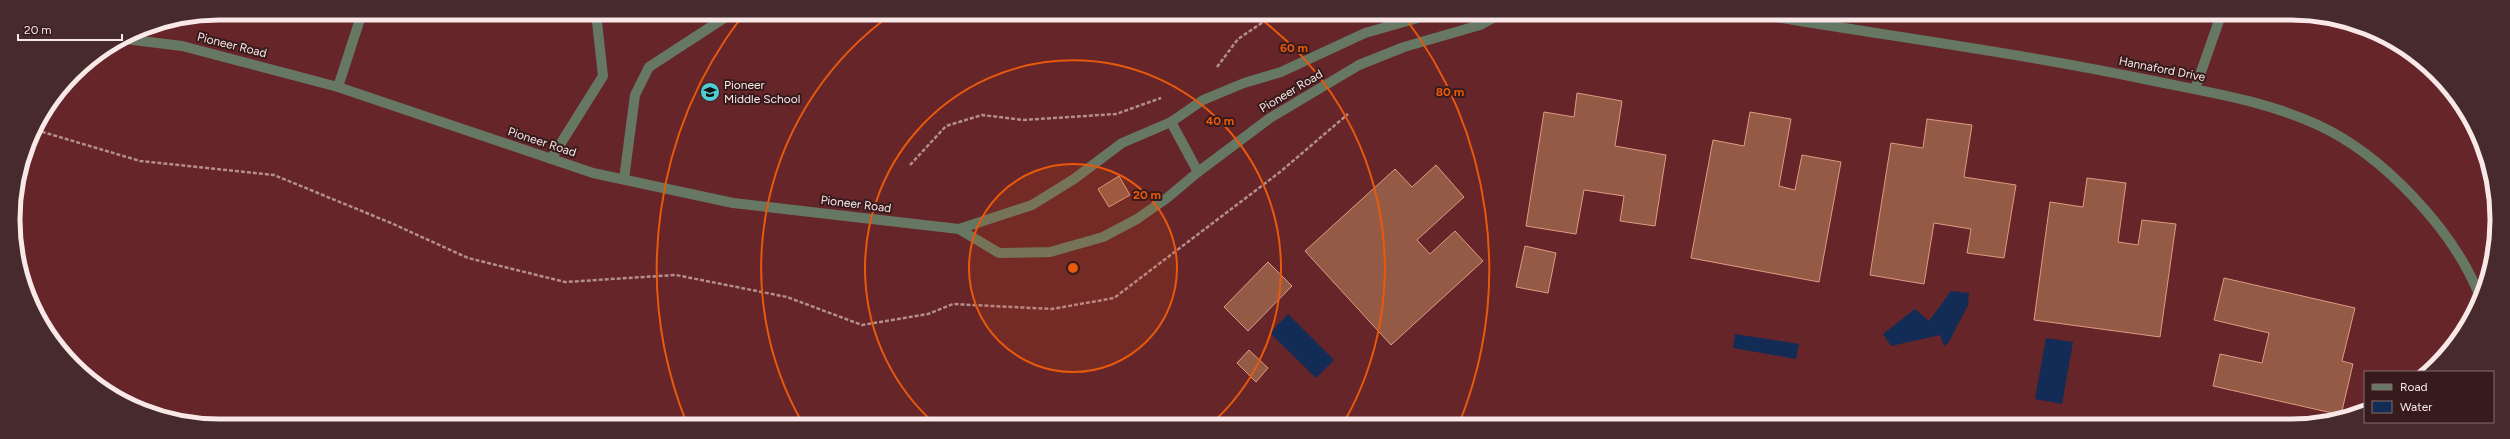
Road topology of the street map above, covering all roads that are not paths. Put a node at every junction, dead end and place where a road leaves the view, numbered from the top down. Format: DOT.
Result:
graph roads {
  1 [pos="360,20"];
  2 [pos="597,20"];
  3 [pos="720,20"];
  4 [pos="1411,20"];
  5 [pos="1489,20"];
  6 [pos="1794,20"];
  7 [pos="2219,20"];
  8 [pos="133,40"];
  9 [pos="338,87"];
  10 [pos="2195,89"];
  11 [pos="1171,122"];
  12 [pos="551,159"];
  13 [pos="1198,172"];
  14 [pos="624,179"];
  15 [pos="959,229"];
  16 [pos="2477,291"];
  1 -- 9 [label="street"];
  2 -- 12 [label="street"];
  3 -- 14 [label="street"];
  4 -- 11 [label="street, Pioneer Road"];
  5 -- 13 [label="street, Pioneer Road"];
  6 -- 10 [label="street, Hannaford Drive"];
  7 -- 10 [label="street"];
  8 -- 9 [label="street, Pioneer Road"];
  9 -- 12 [label="street, Pioneer Road"];
  10 -- 16 [label="street, Hannaford Drive"];
  11 -- 13 [label="street"];
  11 -- 15 [label="street, Pioneer Road"];
  12 -- 14 [label="street, Pioneer Road"];
  13 -- 15 [label="street, Pioneer Road"];
  14 -- 15 [label="street, Pioneer Road"];
}
